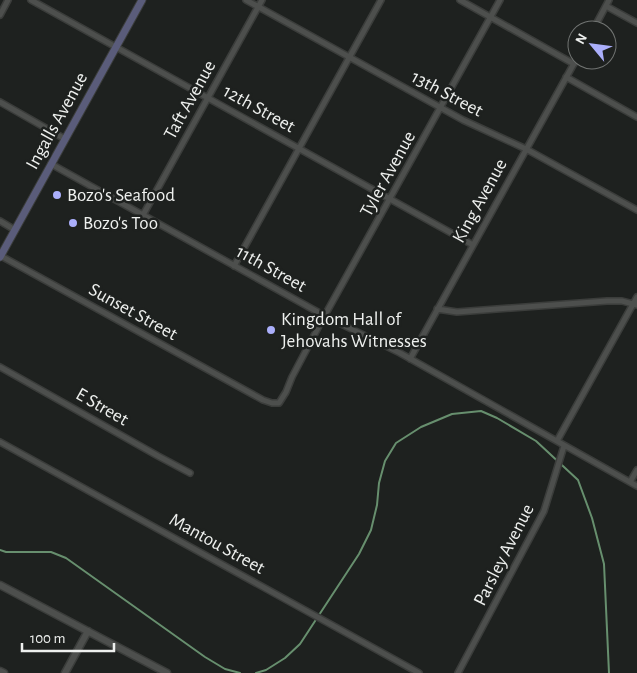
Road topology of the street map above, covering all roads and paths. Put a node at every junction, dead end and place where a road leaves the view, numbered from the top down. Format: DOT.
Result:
graph roads {
  1 [pos="8,0"];
  2 [pos="31,0"];
  3 [pos="142,0"];
  4 [pos="246,0"];
  5 [pos="262,0"];
  6 [pos="382,0"];
  7 [pos="460,0"];
  8 [pos="500,0"];
  9 [pos="609,0"];
  10 [pos="606,6"];
  11 [pos="258,7"];
  12 [pos="0,15"];
  13 [pos="491,17"];
  14 [pos="598,20"];
  15 [pos="637,23"];
  16 [pos="116,47"];
  17 [pos="350,58"];
  18 [pos="567,60"];
  19 [pos="570,70"];
  20 [pos="566,77"];
  21 [pos="208,98"];
  22 [pos="0,102"];
  23 [pos="441,108"];
  24 [pos="637,117"];
  25 [pos="65,138"];
  26 [pos="299,149"];
  27 [pos="526,149"];
  28 [pos="51,164"];
  29 [pos="391,199"];
  30 [pos="637,210"];
  31 [pos="144,216"];
  32 [pos="0,222"];
  33 [pos="15,230"];
  34 [pos="474,245"];
  35 [pos="0,256"];
  36 [pos="234,266"];
  37 [pos="637,297"];
  38 [pos="635,304"];
  39 [pos="437,310"];
  40 [pos="325,316"];
  41 [pos="410,359"];
  42 [pos="300,362"];
  43 [pos="0,366"];
  44 [pos="0,442"];
  45 [pos="557,442"];
  46 [pos="564,446"];
  47 [pos="637,470"];
  48 [pos="190,473"];
  49 [pos="630,482"];
  50 [pos="637,486"];
  51 [pos="0,585"];
  52 [pos="88,631"];
  53 [pos="0,671"];
  54 [pos="4,673"];
  55 [pos="65,673"];
  56 [pos="167,673"];
  57 [pos="419,673"];
  58 [pos="458,673"];
  1 -- 12 [label="street"];
  2 -- 16 [label="street, 12th Street"];
  3 -- 16 [label="main road, Ingalls Avenue"];
  4 -- 11 [label="street, 13th Street"];
  5 -- 11 [label="street, Taft Avenue"];
  6 -- 17 [label="street"];
  7 -- 13 [label="street"];
  8 -- 13 [label="street, Tyler Avenue"];
  9 -- 10 [label="street"];
  10 -- 14 [label="street"];
  10 -- 15 [label="street"];
  11 -- 17 [label="street, 13th Street"];
  11 -- 21 [label="street, Taft Avenue"];
  13 -- 18 [label="street"];
  13 -- 23 [label="street, Tyler Avenue"];
  16 -- 21 [label="street, 12th Street"];
  16 -- 25 [label="main road, Ingalls Avenue"];
  17 -- 23 [label="street, 13th Street"];
  17 -- 26 [label="street"];
  19 -- 20 [label="street, King Avenue"];
  20 -- 24 [label="street"];
  20 -- 27 [label="street, King Avenue"];
  21 -- 26 [label="street, 12th Street"];
  21 -- 31 [label="street, Taft Avenue"];
  22 -- 25 [label="street"];
  23 -- 27 [label="street, 13th Street"];
  23 -- 29 [label="street, Tyler Avenue"];
  25 -- 28 [label="main road, Ingalls Avenue"];
  26 -- 29 [label="street, 12th Street"];
  26 -- 36 [label="street"];
  27 -- 30 [label="street, 13th Street"];
  27 -- 34 [label="street, King Avenue"];
  28 -- 31 [label="street, 11th Street"];
  28 -- 33 [label="main road, Ingalls Avenue"];
  29 -- 34 [label="street, 12th Street"];
  29 -- 40 [label="street, Tyler Avenue"];
  31 -- 36 [label="street, 11th Street"];
  32 -- 33 [label="street"];
  33 -- 35 [label="main road, Ingalls Avenue"];
  34 -- 39 [label="street, King Avenue"];
  35 -- 42 [label="street, Sunset Street"];
  36 -- 40 [label="street, 11th Street"];
  37 -- 38 [label="street"];
  38 -- 39 [label="street"];
  38 -- 45 [label="street"];
  39 -- 41 [label="street, King Avenue"];
  40 -- 41 [label="street, 11th Street"];
  40 -- 42 [label="street, Tyler Avenue"];
  41 -- 45 [label="street, 11th Street"];
  43 -- 48 [label="street, E Street"];
  44 -- 57 [label="street, Mantou Street"];
  45 -- 46 [label="street, 11th Street"];
  46 -- 49 [label="street"];
  46 -- 58 [label="street, Parsley Avenue"];
  47 -- 49 [label="street"];
  49 -- 50 [label="street"];
  51 -- 52 [label="street"];
  52 -- 55 [label="street"];
  52 -- 56 [label="street"];
  53 -- 54 [label="street"];
}
